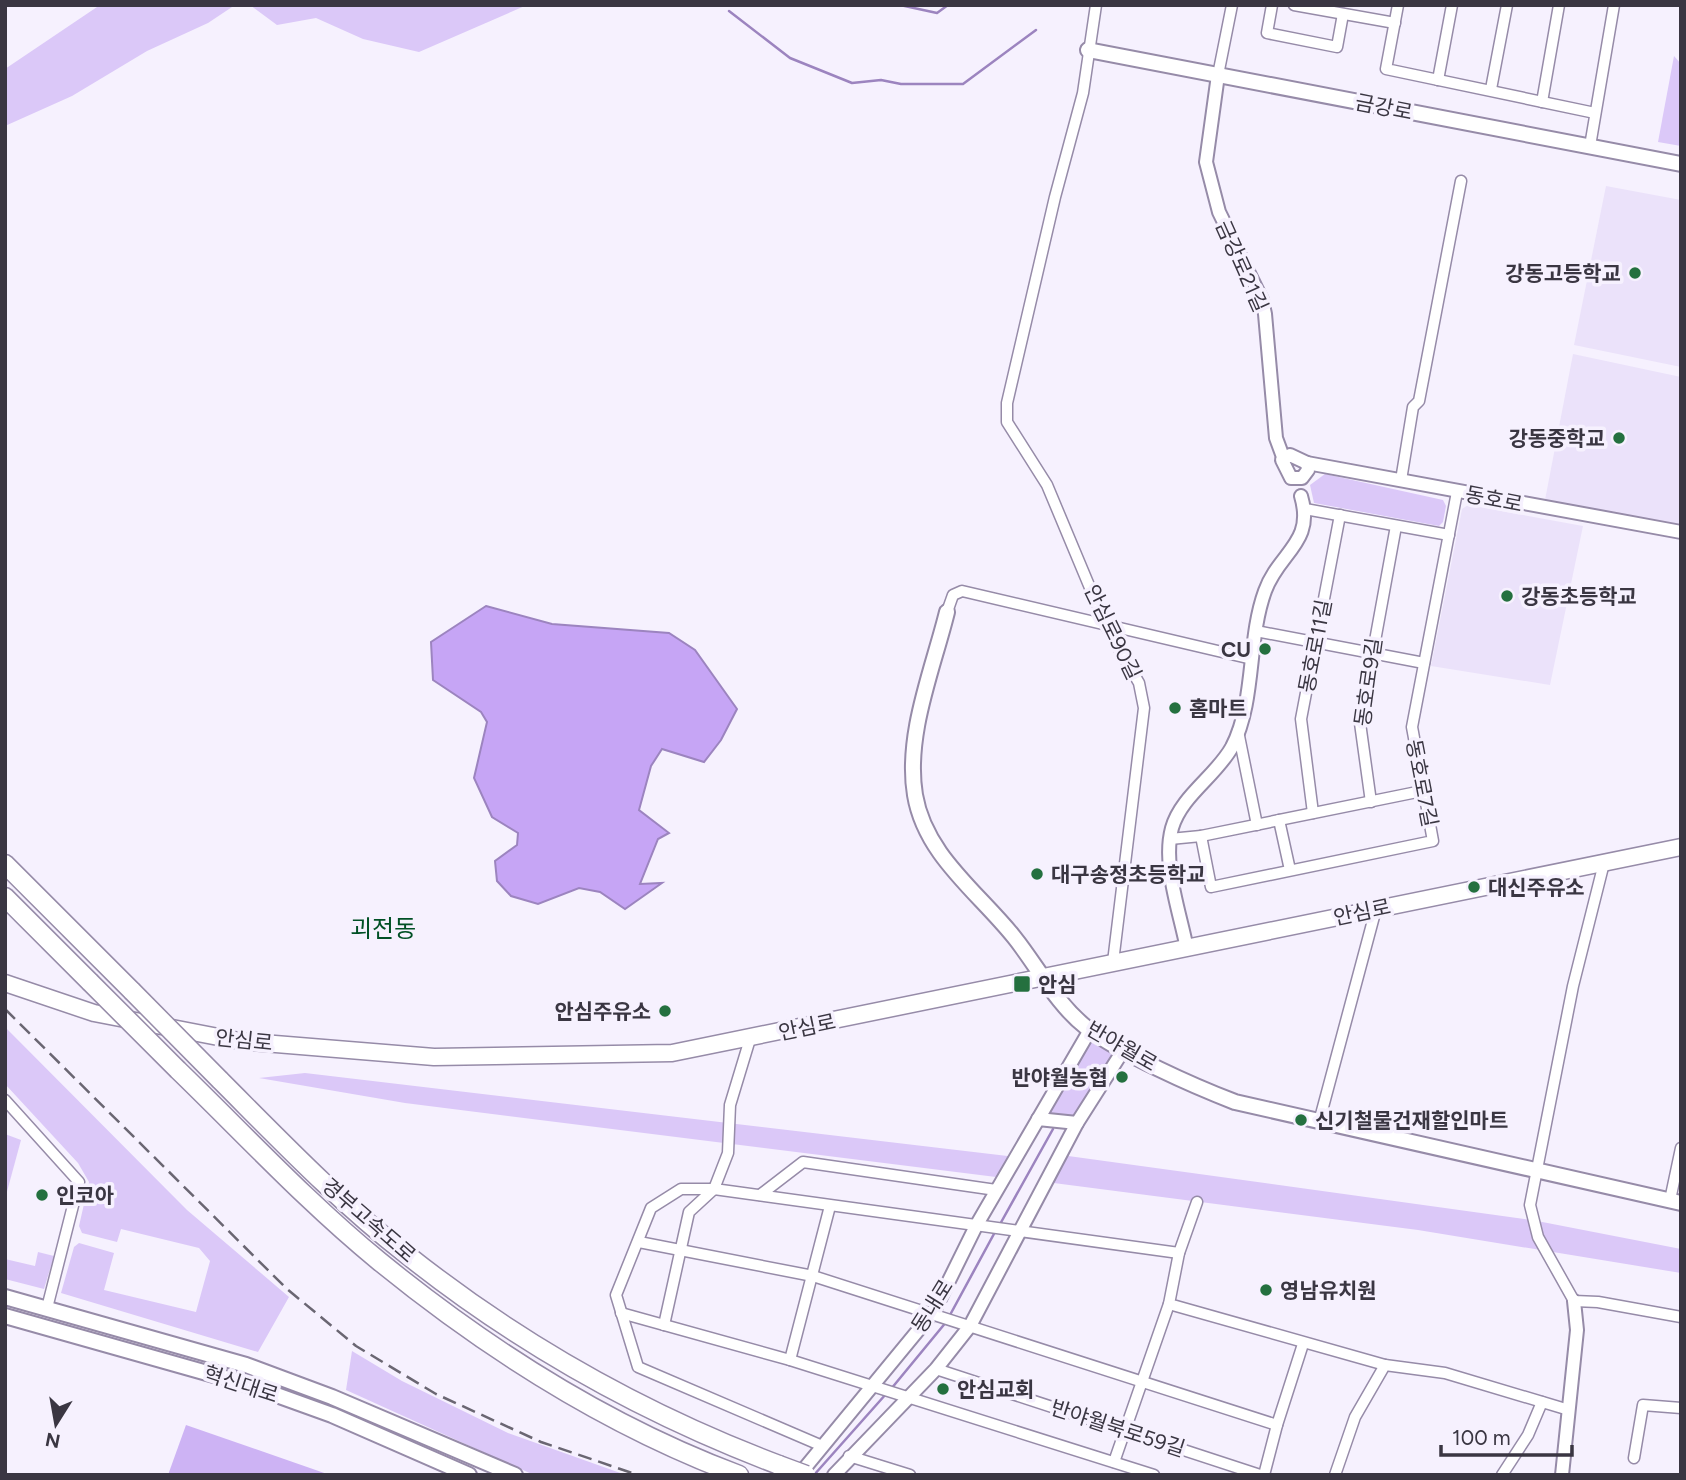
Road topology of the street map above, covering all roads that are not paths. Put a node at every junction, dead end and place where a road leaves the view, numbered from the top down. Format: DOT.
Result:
graph roads {
  1 [pos="1096,5"];
  2 [pos="1232,5"];
  3 [pos="1272,5"];
  4 [pos="1294,5"];
  5 [pos="1398,5"];
  6 [pos="1452,5"];
  7 [pos="1507,5"];
  8 [pos="1559,5"];
  9 [pos="1614,5"];
  10 [pos="1343,14"];
  11 [pos="1395,23"];
  12 [pos="1088,50"];
  13 [pos="1218,75"];
  14 [pos="1438,80"];
  15 [pos="1491,89"];
  16 [pos="1542,102"];
  17 [pos="1595,113"];
  18 [pos="1590,146"];
  19 [pos="1681,163"];
  20 [pos="1461,181"];
  21 [pos="1283,457"];
  22 [pos="1307,463"];
  23 [pos="1297,478"];
  24 [pos="1401,480"];
  25 [pos="1457,492"];
  26 [pos="1305,509"];
  27 [pos="1340,515"];
  28 [pos="1396,526"];
  29 [pos="1681,531"];
  30 [pos="1449,535"];
  31 [pos="947,612"];
  32 [pos="1106,626"];
  33 [pos="1256,631"];
  34 [pos="1315,642"];
  35 [pos="1371,652"];
  36 [pos="1252,659"];
  37 [pos="1424,663"];
  38 [pos="1238,731"];
  39 [pos="1422,792"];
  40 [pos="1371,802"];
  41 [pos="1313,813"];
  42 [pos="1279,820"];
  43 [pos="1257,825"];
  44 [pos="1201,836"];
  45 [pos="1170,839"];
  46 [pos="1681,847"];
  47 [pos="1604,863"];
  48 [pos="5,864"];
  49 [pos="1290,870"];
  50 [pos="5,897"];
  51 [pos="1376,909"];
  52 [pos="1187,949"];
  53 [pos="1113,962"];
  54 [pos="1041,978"];
  55 [pos="5,983"];
  56 [pos="1090,1030"];
  57 [pos="750,1039"];
  58 [pos="1125,1049"];
  59 [pos="5,1100"];
  60 [pos="1038,1119"];
  61 [pos="1319,1122"];
  62 [pos="1077,1123"];
  63 [pos="1681,1147"];
  64 [pos="1537,1170"];
  65 [pos="714,1189"];
  66 [pos="996,1190"];
  67 [pos="760,1195"];
  68 [pos="1197,1202"];
  69 [pos="1676,1202"];
  70 [pos="830,1206"];
  71 [pos="976,1226"];
  72 [pos="1020,1232"];
  73 [pos="639,1242"];
  74 [pos="681,1250"];
  75 [pos="1179,1252"];
  76 [pos="813,1276"];
  77 [pos="5,1297"];
  78 [pos="1574,1301"];
  79 [pos="1169,1304"];
  80 [pos="47,1308"];
  81 [pos="621,1312"];
  82 [pos="932,1314"];
  83 [pos="5,1317"];
  84 [pos="1681,1317"];
  85 [pos="664,1325"];
  86 [pos="970,1326"];
  87 [pos="1303,1344"];
  88 [pos="790,1360"];
  89 [pos="1385,1365"];
  90 [pos="936,1369"];
  91 [pos="1141,1381"];
  92 [pos="874,1386"];
  93 [pos="908,1398"];
  94 [pos="1542,1402"];
  95 [pos="1681,1408"];
  96 [pos="1569,1409"];
  97 [pos="1277,1425"];
  98 [pos="1125,1431"];
  99 [pos="820,1445"];
  100 [pos="849,1456"];
  101 [pos="1634,1458"];
  102 [pos="1114,1462"];
  103 [pos="469,1475"];
  104 [pos="515,1475"];
  105 [pos="739,1475"];
  106 [pos="799,1475"];
  107 [pos="806,1475"];
  108 [pos="834,1475"];
  109 [pos="910,1475"];
  110 [pos="1154,1475"];
  111 [pos="1262,1475"];
  112 [pos="1335,1475"];
  113 [pos="1502,1475"];
  114 [pos="1562,1475"];
  1 -- 12 [label="street"];
  2 -- 13 [label="street"];
  3 -- 10 [label="street"];
  4 -- 10 [label="street"];
  5 -- 11 [label="street"];
  6 -- 14 [label="street"];
  7 -- 15 [label="street"];
  8 -- 16 [label="street"];
  9 -- 17 [label="street"];
  10 -- 11 [label="street"];
  11 -- 14 [label="street"];
  12 -- 13 [label="main road, 금강로"];
  12 -- 32 [label="street, 안심로90길"];
  13 -- 18 [label="main road, 금강로"];
  13 -- 21 [label="street, 금강로21길"];
  14 -- 16 [label="street"];
  16 -- 17 [label="street"];
  17 -- 18 [label="street"];
  18 -- 19 [label="main road, 금강로"];
  20 -- 24 [label="street"];
  21 -- 22 [label="street, 동호로"];
  21 -- 23 [label="street, 금강로21길"];
  22 -- 23 [label="street"];
  22 -- 24 [label="street, 동호로"];
  23 -- 26 [label="street, 금강로21길"];
  24 -- 25 [label="street, 동호로"];
  25 -- 29 [label="street, 동호로"];
  25 -- 30 [label="street, 동호로7길"];
  26 -- 27 [label="street"];
  26 -- 33 [label="street"];
  27 -- 28 [label="street"];
  27 -- 34 [label="street, 동호로11길"];
  28 -- 30 [label="street"];
  28 -- 35 [label="street, 동호로9길"];
  30 -- 37 [label="street, 동호로7길"];
  31 -- 32 [label="street"];
  31 -- 54 [label="main road, 반야월로"];
  32 -- 36 [label="street"];
  32 -- 53 [label="street, 안심로90길"];
  33 -- 34 [label="street"];
  33 -- 36 [label="street"];
  34 -- 35 [label="street"];
  34 -- 41 [label="street, 동호로11길"];
  35 -- 37 [label="street"];
  35 -- 40 [label="street, 동호로9길"];
  36 -- 38 [label="street"];
  37 -- 39 [label="street, 동호로7길"];
  38 -- 43 [label="street"];
  38 -- 45 [label="street"];
  39 -- 40 [label="street"];
  39 -- 49 [label="street, 동호로7길"];
  40 -- 41 [label="street"];
  41 -- 42 [label="street"];
  42 -- 43 [label="street"];
  42 -- 49 [label="street"];
  43 -- 44 [label="street"];
  44 -- 45 [label="street"];
  44 -- 49 [label="street, 동호로7길"];
  45 -- 52 [label="street"];
  46 -- 47 [label="main road, 안심로"];
  47 -- 51 [label="main road, 안심로"];
  47 -- 64 [label="street"];
  48 -- 107 [label="highway, 경부고속도로, bridge"];
  50 -- 105 [label="highway, 경부고속도로, bridge"];
  51 -- 52 [label="main road, 안심로"];
  51 -- 61 [label="street"];
  52 -- 53 [label="main road, 안심로"];
  53 -- 54 [label="main road, 안심로"];
  54 -- 56 [label="main road, 반야월로"];
  54 -- 57 [label="main road, 안심로"];
  55 -- 57 [label="main road, 안심로"];
  56 -- 58 [label="main road, 반야월로"];
  56 -- 60 [label="street, 동내로"];
  57 -- 65 [label="street"];
  58 -- 61 [label="main road, 반야월로"];
  58 -- 62 [label="street"];
  59 -- 80 [label="street"];
  60 -- 62 [label="street"];
  60 -- 66 [label="street, 동내로"];
  61 -- 64 [label="main road, 반야월로"];
  62 -- 72 [label="street"];
  63 -- 69 [label="street"];
  64 -- 69 [label="main road, 반야월로"];
  64 -- 78 [label="street"];
  65 -- 67 [label="street"];
  65 -- 73 [label="street"];
  65 -- 74 [label="street"];
  66 -- 67 [label="street"];
  66 -- 71 [label="street, 동내로"];
  67 -- 70 [label="street"];
  68 -- 75 [label="street"];
  70 -- 71 [label="street"];
  70 -- 76 [label="street"];
  71 -- 72 [label="street"];
  71 -- 82 [label="street, 동내로"];
  72 -- 75 [label="street"];
  72 -- 86 [label="street"];
  73 -- 74 [label="street"];
  73 -- 81 [label="street"];
  74 -- 76 [label="street"];
  74 -- 85 [label="street"];
  75 -- 79 [label="street"];
  76 -- 82 [label="street"];
  76 -- 88 [label="street"];
  77 -- 80 [label="main road"];
  78 -- 84 [label="street"];
  78 -- 96 [label="street"];
  79 -- 87 [label="street"];
  79 -- 91 [label="street"];
  80 -- 104 [label="main road"];
  81 -- 85 [label="street"];
  81 -- 99 [label="street"];
  82 -- 86 [label="street"];
  82 -- 92 [label="street, 동내로"];
  83 -- 103 [label="main road, 혁신대로"];
  85 -- 88 [label="street"];
  86 -- 90 [label="street"];
  86 -- 91 [label="street"];
  87 -- 89 [label="street"];
  87 -- 97 [label="street"];
  88 -- 92 [label="street"];
  89 -- 94 [label="street"];
  89 -- 112 [label="street"];
  90 -- 93 [label="street"];
  90 -- 98 [label="street, 반야월북로59길"];
  91 -- 97 [label="street"];
  91 -- 98 [label="street"];
  92 -- 93 [label="street"];
  92 -- 99 [label="street, 동내로"];
  93 -- 100 [label="street"];
  93 -- 102 [label="street"];
  94 -- 96 [label="street"];
  94 -- 113 [label="street"];
  95 -- 101 [label="street"];
  96 -- 114 [label="street"];
  97 -- 111 [label="street"];
  98 -- 102 [label="street"];
  98 -- 111 [label="street, 반야월북로59길"];
  99 -- 106 [label="street, 동내로"];
  100 -- 108 [label="street"];
  100 -- 109 [label="street"];
  102 -- 110 [label="street"];
}
